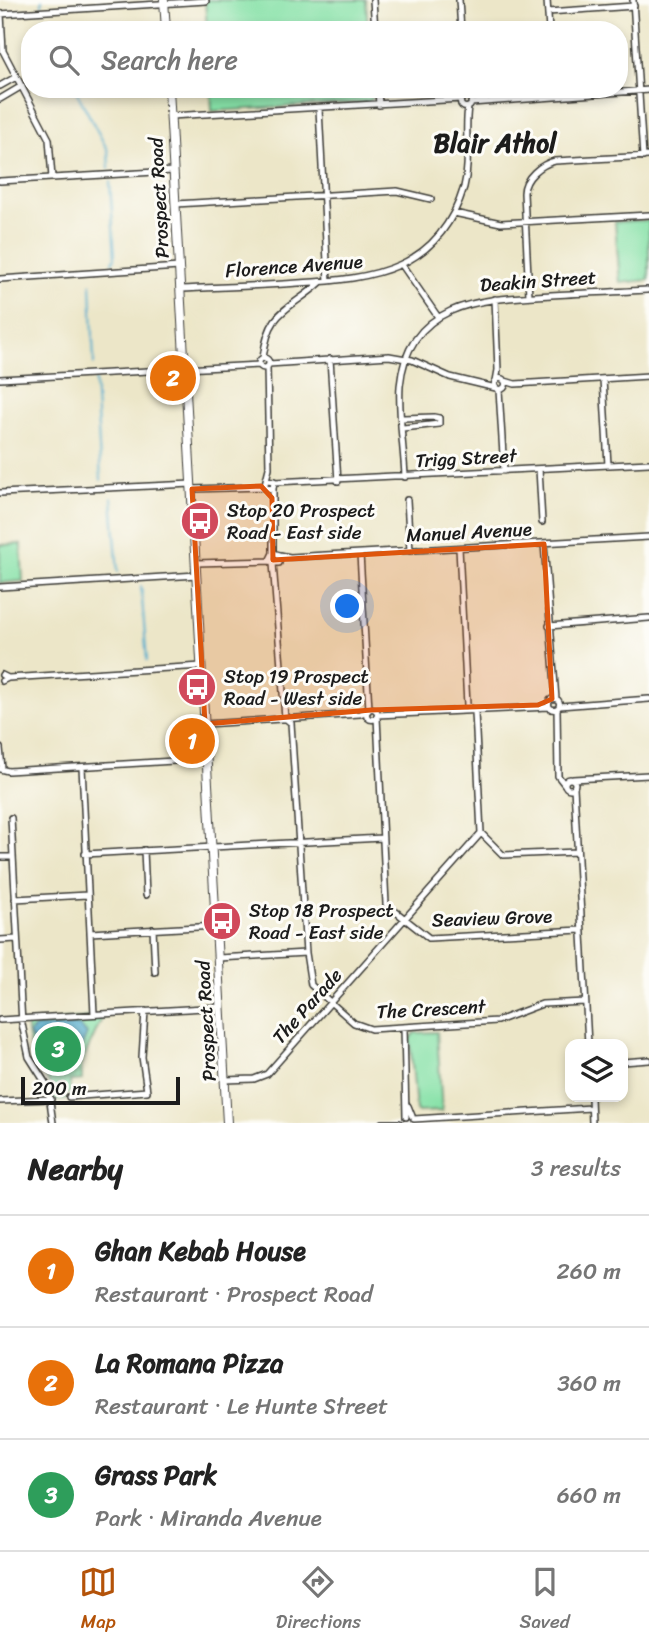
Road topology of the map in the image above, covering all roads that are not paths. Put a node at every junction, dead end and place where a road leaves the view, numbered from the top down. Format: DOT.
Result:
graph roads {
  1 [pos="86,0"];
  2 [pos="373,0"];
  3 [pos="547,0"];
  4 [pos="206,1"];
  5 [pos="460,1"];
  6 [pos="164,2"];
  7 [pos="634,3"];
  8 [pos="87,8"];
  9 [pos="548,12"];
  10 [pos="0,14"];
  11 [pos="165,21"];
  12 [pos="374,21"];
  13 [pos="461,21"];
  14 [pos="548,21"];
  15 [pos="16,77"];
  16 [pos="21,84"];
  17 [pos="0,86"];
  18 [pos="21,87"];
  19 [pos="649,90"];
  20 [pos="628,91"];
  21 [pos="639,91"];
  22 [pos="28,98"];
  23 [pos="170,98"];
  24 [pos="379,98"];
  25 [pos="465,98"];
  26 [pos="505,98"];
  27 [pos="0,99"];
  28 [pos="465,101"];
  29 [pos="379,105"];
  30 [pos="319,108"];
  31 [pos="171,116"];
  32 [pos="646,157"];
  33 [pos="173,171"];
  34 [pos="52,178"];
  35 [pos="0,181"];
  36 [pos="324,196"];
  37 [pos="431,199"];
  38 [pos="176,204"];
  39 [pos="454,214"];
  40 [pos="649,215"];
  41 [pos="525,222"];
  42 [pos="402,265"];
  43 [pos="179,267"];
  44 [pos="0,279"];
  45 [pos="325,281"];
  46 [pos="180,289"];
  47 [pos="648,290"];
  48 [pos="529,296"];
  49 [pos="495,299"];
  50 [pos="438,317"];
  51 [pos="407,358"];
  52 [pos="330,359"];
  53 [pos="185,363"];
  54 [pos="264,363"];
  55 [pos="649,376"];
  56 [pos="0,379"];
  57 [pos="603,379"];
  58 [pos="500,385"];
  59 [pos="403,418"];
  60 [pos="403,428"];
  61 [pos="649,463"];
  62 [pos="608,466"];
  63 [pos="539,469"];
  64 [pos="504,471"];
  65 [pos="405,477"];
  66 [pos="338,481"];
  67 [pos="270,484"];
  68 [pos="192,486"];
  69 [pos="0,493"];
  70 [pos="407,500"];
  71 [pos="542,522"];
  72 [pos="649,537"];
  73 [pos="544,544"];
  74 [pos="459,548"];
  75 [pos="410,551"];
  76 [pos="360,554"];
  77 [pos="275,558"];
  78 [pos="196,563"];
  79 [pos="197,575"];
  80 [pos="1,587"];
  81 [pos="649,618"];
  82 [pos="549,626"];
  83 [pos="202,666"];
  84 [pos="2,678"];
  85 [pos="649,699"];
  86 [pos="554,704"];
  87 [pos="470,708"];
  88 [pos="372,714"];
  89 [pos="285,718"];
  90 [pos="205,724"];
  91 [pos="0,748"];
  92 [pos="207,759"];
  93 [pos="82,767"];
  94 [pos="1,768"];
  95 [pos="649,775"];
  96 [pos="570,784"];
  97 [pos="11,818"];
  98 [pos="481,833"];
  99 [pos="382,838"];
  100 [pos="299,842"];
  101 [pos="212,846"];
  102 [pos="144,850"];
  103 [pos="577,852"];
  104 [pos="85,854"];
  105 [pos="13,856"];
  106 [pos="0,857"];
  107 [pos="88,895"];
  108 [pos="146,895"];
  109 [pos="15,899"];
  110 [pos="404,921"];
  111 [pos="216,926"];
  112 [pos="153,929"];
  113 [pos="581,930"];
  114 [pos="90,933"];
  115 [pos="16,939"];
  116 [pos="0,940"];
  117 [pos="306,953"];
  118 [pos="218,958"];
  119 [pos="155,972"];
  120 [pos="585,1002"];
  121 [pos="331,1003"];
  122 [pos="220,1007"];
  123 [pos="145,1011"];
  124 [pos="94,1014"];
  125 [pos="22,1018"];
  126 [pos="0,1020"];
  127 [pos="404,1027"];
  128 [pos="588,1039"];
  129 [pos="649,1060"];
  130 [pos="628,1062"];
  131 [pos="225,1080"];
  132 [pos="78,1089"];
  133 [pos="78,1096"];
  134 [pos="69,1097"];
  135 [pos="51,1099"];
  136 [pos="0,1101"];
  137 [pos="591,1102"];
  138 [pos="591,1108"];
  139 [pos="500,1114"];
  140 [pos="408,1120"];
  141 [pos="393,1122"];
  142 [pos="53,1123"];
  143 [pos="227,1123"];
  144 [pos="382,1123"];
  145 [pos="500,1123"];
  146 [pos="592,1123"];
  1 -- 8 [label="street"];
  2 -- 12 [label="street"];
  3 -- 9 [label="street"];
  4 -- 6 [label="street"];
  5 -- 13 [label="street"];
  6 -- 8 [label="street"];
  6 -- 11 [label="main road"];
  7 -- 9 [label="street"];
  7 -- 21 [label="street"];
  8 -- 10 [label="street"];
  9 -- 14 [label="street"];
  10 -- 15 [label="street"];
  15 -- 16 [label="street"];
  15 -- 17 [label="street"];
  18 -- 27 [label="street"];
  19 -- 21 [label="street"];
  20 -- 21 [label="street"];
  21 -- 32 [label="street"];
  22 -- 34 [label="street"];
  23 -- 31 [label="main road, Prospect Road"];
  24 -- 29 [label="street"];
  25 -- 28 [label="street, Florence Avenue"];
  26 -- 28 [label="street"];
  28 -- 29 [label="street"];
  28 -- 39 [label="street, Florence Avenue"];
  29 -- 30 [label="street"];
  30 -- 31 [label="street"];
  30 -- 36 [label="street"];
  31 -- 33 [label="main road, Prospect Road"];
  32 -- 41 [label="street"];
  33 -- 34 [label="street"];
  33 -- 38 [label="main road, Prospect Road"];
  34 -- 35 [label="street"];
  36 -- 37 [label="street"];
  36 -- 38 [label="street"];
  36 -- 45 [label="street"];
  38 -- 43 [label="main road, Prospect Road"];
  39 -- 41 [label="street"];
  39 -- 42 [label="street, Florence Avenue"];
  40 -- 41 [label="street"];
  41 -- 48 [label="street"];
  42 -- 45 [label="street, Florence Avenue"];
  42 -- 50 [label="street"];
  43 -- 44 [label="street"];
  43 -- 46 [label="main road, Prospect Road"];
  45 -- 46 [label="street, Florence Avenue"];
  45 -- 54 [label="street"];
  46 -- 53 [label="main road, Prospect Road"];
  47 -- 48 [label="street, Deakin Street"];
  48 -- 49 [label="street, Deakin Street"];
  49 -- 50 [label="street, Deakin Street"];
  49 -- 58 [label="street"];
  50 -- 51 [label="street, Deakin Street"];
  51 -- 52 [label="street"];
  51 -- 58 [label="street"];
  51 -- 59 [label="street, Deakin Street"];
  52 -- 54 [label="street"];
  52 -- 66 [label="street"];
  53 -- 54 [label="street"];
  53 -- 56 [label="street"];
  53 -- 68 [label="main road, Prospect Road"];
  54 -- 67 [label="street"];
  55 -- 57 [label="street"];
  57 -- 58 [label="street"];
  57 -- 62 [label="street"];
  58 -- 64 [label="street"];
  59 -- 60 [label="street, Deakin Street"];
  59 -- 60 [label="street"];
  60 -- 65 [label="street, Deakin Street"];
  61 -- 62 [label="street, Trigg Street"];
  62 -- 63 [label="street, Trigg Street"];
  63 -- 64 [label="street, Trigg Street"];
  63 -- 71 [label="street"];
  64 -- 65 [label="street, Trigg Street"];
  65 -- 66 [label="street, Trigg Street"];
  66 -- 67 [label="street, Trigg Street"];
  67 -- 68 [label="street, Trigg Street"];
  67 -- 77 [label="street"];
  68 -- 69 [label="street, Trigg Street"];
  68 -- 78 [label="main road, Prospect Road"];
  70 -- 75 [label="street"];
  72 -- 73 [label="street, Manuel Avenue"];
  73 -- 74 [label="street, Manuel Avenue"];
  73 -- 82 [label="street"];
  74 -- 75 [label="street, Manuel Avenue"];
  74 -- 87 [label="street"];
  75 -- 76 [label="street, Manuel Avenue"];
  76 -- 77 [label="street, Manuel Avenue"];
  76 -- 88 [label="street, Seaview Grove"];
  77 -- 78 [label="street, Manuel Avenue"];
  77 -- 89 [label="street"];
  78 -- 79 [label="main road, Prospect Road"];
  79 -- 80 [label="street"];
  79 -- 83 [label="main road, Prospect Road"];
  81 -- 82 [label="street"];
  82 -- 86 [label="street"];
  83 -- 84 [label="street"];
  83 -- 90 [label="main road, Prospect Road"];
  85 -- 86 [label="street"];
  86 -- 87 [label="street"];
  86 -- 96 [label="street"];
  87 -- 88 [label="street"];
  87 -- 98 [label="street"];
  88 -- 89 [label="street"];
  88 -- 99 [label="street, Seaview Grove"];
  89 -- 90 [label="street"];
  89 -- 100 [label="street, The Crescent"];
  90 -- 92 [label="main road, Prospect Road"];
  91 -- 94 [label="street"];
  92 -- 93 [label="street"];
  92 -- 101 [label="main road, Prospect Road"];
  93 -- 94 [label="street"];
  93 -- 104 [label="street"];
  95 -- 96 [label="street"];
  96 -- 103 [label="street"];
  97 -- 105 [label="street"];
  98 -- 103 [label="street"];
  98 -- 110 [label="street, The Parade"];
  99 -- 100 [label="street"];
  99 -- 110 [label="street, Seaview Grove"];
  100 -- 101 [label="street"];
  100 -- 117 [label="street, The Crescent"];
  101 -- 102 [label="street"];
  101 -- 111 [label="main road, Prospect Road"];
  102 -- 104 [label="street"];
  102 -- 108 [label="street"];
  103 -- 113 [label="street"];
  104 -- 107 [label="street"];
  105 -- 106 [label="street"];
  105 -- 109 [label="street"];
  107 -- 109 [label="street"];
  107 -- 114 [label="street"];
  109 -- 115 [label="street"];
  110 -- 113 [label="street, Seaview Grove"];
  110 -- 121 [label="street, The Parade"];
  111 -- 112 [label="street"];
  111 -- 118 [label="main road, Prospect Road"];
  112 -- 114 [label="street"];
  112 -- 119 [label="street"];
  113 -- 120 [label="street"];
  114 -- 124 [label="street"];
  115 -- 116 [label="street"];
  115 -- 125 [label="street"];
  117 -- 118 [label="street"];
  117 -- 121 [label="street, The Crescent"];
  118 -- 122 [label="main road, Prospect Road"];
  120 -- 127 [label="street, The Crescent"];
  120 -- 128 [label="street"];
  121 -- 127 [label="street, The Crescent"];
  121 -- 131 [label="street, The Parade"];
  122 -- 123 [label="street"];
  122 -- 131 [label="main road, Prospect Road"];
  123 -- 124 [label="street"];
  123 -- 133 [label="street"];
  124 -- 125 [label="street"];
  125 -- 126 [label="street"];
  125 -- 135 [label="street"];
  127 -- 140 [label="street"];
  129 -- 130 [label="street"];
  131 -- 143 [label="main road, Prospect Road"];
  132 -- 133 [label="street"];
  133 -- 134 [label="street"];
  135 -- 136 [label="street"];
  135 -- 142 [label="street"];
  137 -- 138 [label="street"];
  138 -- 139 [label="street"];
  138 -- 146 [label="street"];
  139 -- 140 [label="street"];
  139 -- 145 [label="street"];
  140 -- 141 [label="street"];
  141 -- 144 [label="street"];
}
